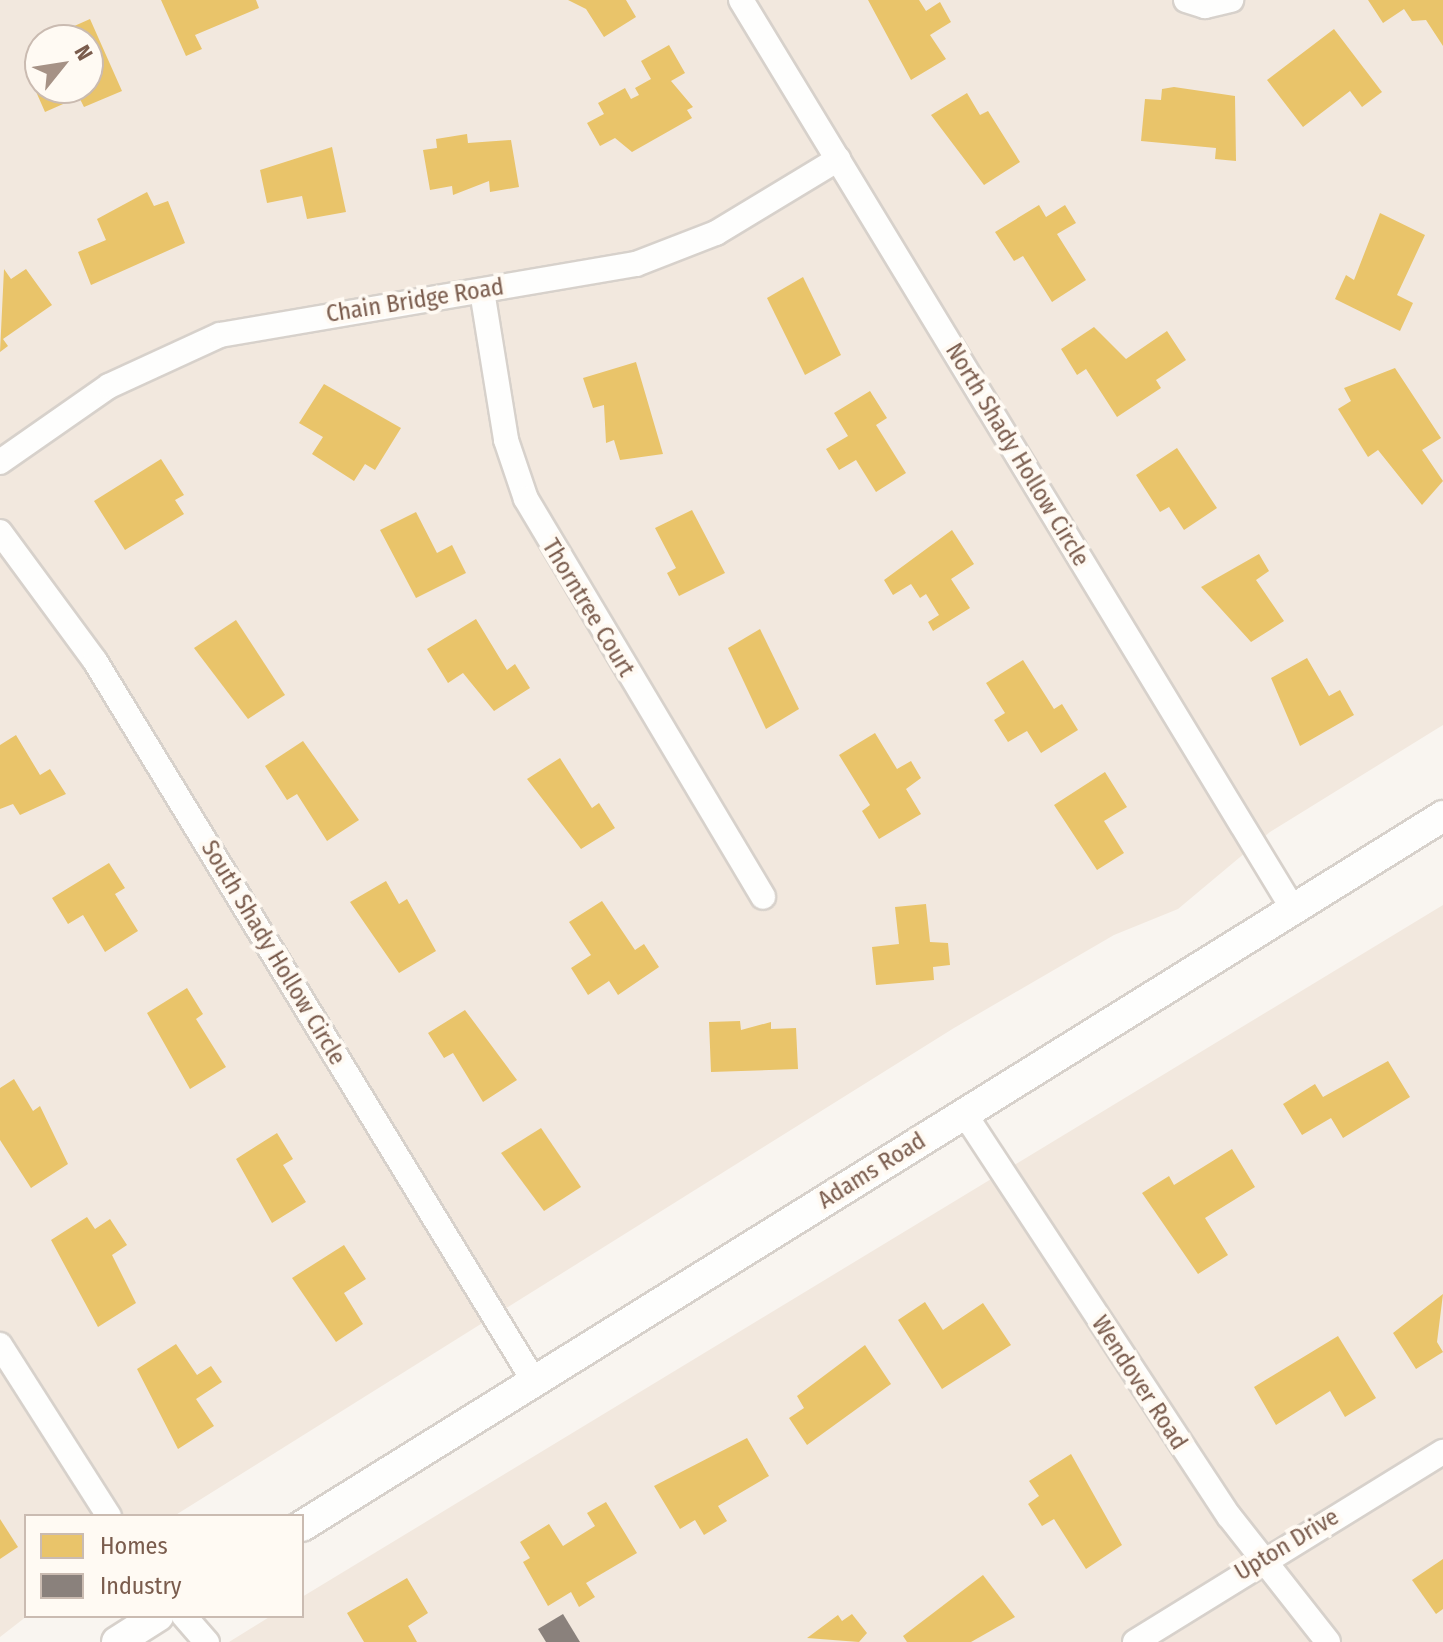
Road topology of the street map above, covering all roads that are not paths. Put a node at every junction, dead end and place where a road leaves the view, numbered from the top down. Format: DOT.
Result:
graph roads {
  1 [pos="741,0"];
  2 [pos="1186,0"];
  3 [pos="1231,0"];
  4 [pos="838,159"];
  5 [pos="482,291"];
  6 [pos="0,462"];
  7 [pos="0,532"];
  8 [pos="1443,816"];
  9 [pos="763,897"];
  10 [pos="1293,909"];
  11 [pos="964,1113"];
  12 [pos="0,1345"];
  13 [pos="534,1381"];
  14 [pos="1443,1452"];
  15 [pos="108,1514"];
  16 [pos="304,1525"];
  17 [pos="1260,1560"];
  18 [pos="155,1618"];
  19 [pos="186,1618"];
  20 [pos="117,1642"];
  21 [pos="207,1642"];
  22 [pos="1135,1642"];
  23 [pos="1328,1642"];
  1 -- 4 [label="street, North Shady Hollow Circle"];
  2 -- 3 [label="street"];
  4 -- 5 [label="street, Chain Bridge Road"];
  4 -- 10 [label="street, North Shady Hollow Circle"];
  5 -- 6 [label="street, Chain Bridge Road"];
  5 -- 9 [label="street, Thorntree Court"];
  7 -- 13 [label="street, South Shady Hollow Circle"];
  8 -- 10 [label="street, Adams Road"];
  10 -- 11 [label="street, Adams Road"];
  11 -- 13 [label="street, Adams Road"];
  11 -- 17 [label="street, Wendover Road"];
  12 -- 15 [label="street"];
  13 -- 16 [label="street, Adams Road"];
  14 -- 17 [label="street, Upton Drive"];
  17 -- 22 [label="street, Upton Drive"];
  17 -- 23 [label="street, Wendover Road"];
  18 -- 20 [label="street"];
  19 -- 21 [label="street"];
}
